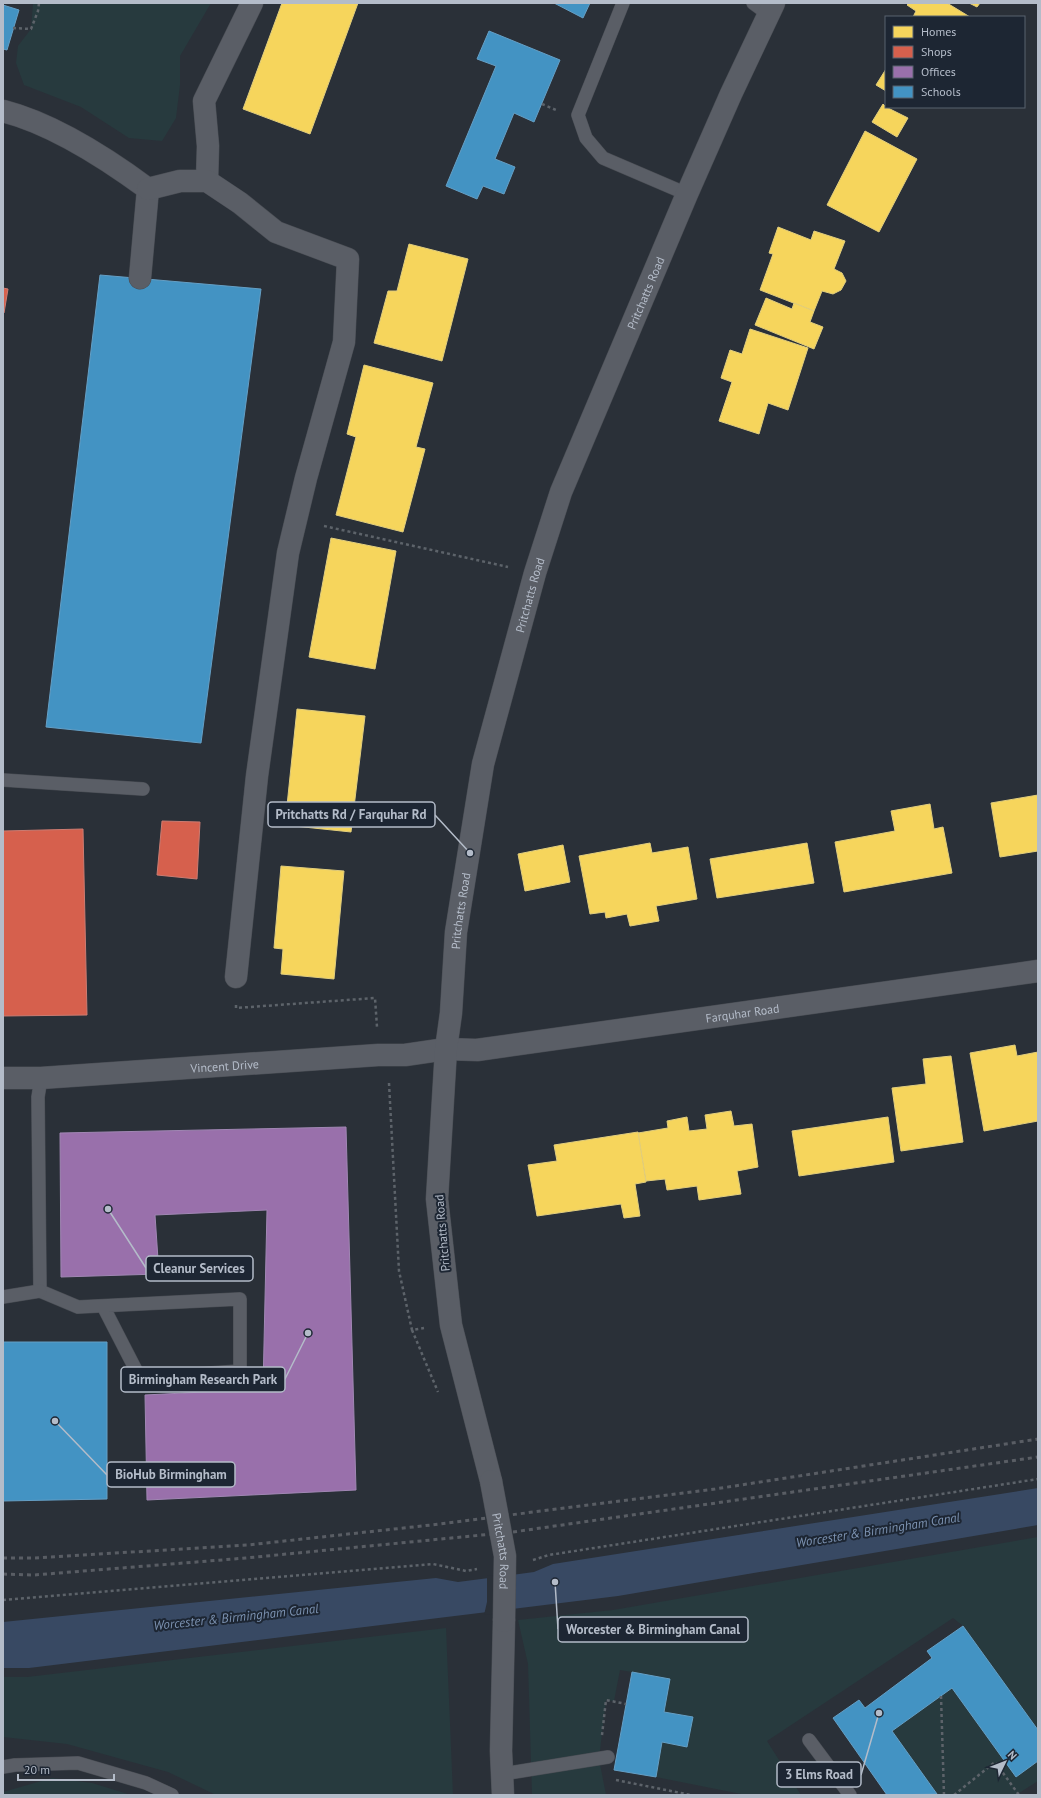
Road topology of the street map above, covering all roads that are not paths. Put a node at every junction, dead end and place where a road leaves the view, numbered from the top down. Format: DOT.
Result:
graph roads {
  1 [pos="252,3"];
  2 [pos="623,3"];
  3 [pos="765,7"];
  4 [pos="3,111"];
  5 [pos="206,182"];
  6 [pos="148,189"];
  7 [pos="687,194"];
  8 [pos="140,278"];
  9 [pos="3,780"];
  10 [pos="143,789"];
  11 [pos="1038,971"];
  12 [pos="236,977"];
  13 [pos="446,1049"];
  14 [pos="3,1078"];
  15 [pos="41,1078"];
  16 [pos="40,1291"];
  17 [pos="3,1296"];
  18 [pos="102,1306"];
  19 [pos="809,1740"];
  20 [pos="608,1757"];
  21 [pos="3,1767"];
  22 [pos="503,1785"];
  23 [pos="172,1795"];
  24 [pos="850,1795"];
  1 -- 5 [label="street"];
  2 -- 7 [label="lane"];
  3 -- 7 [label="street, Pritchatts Road"];
  4 -- 6 [label="street"];
  5 -- 6 [label="street"];
  5 -- 12 [label="street"];
  6 -- 8 [label="street"];
  7 -- 13 [label="street, Pritchatts Road"];
  9 -- 10 [label="lane"];
  11 -- 13 [label="street, Farquhar Road"];
  13 -- 15 [label="street, Vincent Drive"];
  13 -- 22 [label="street, Pritchatts Road, bridge"];
  14 -- 15 [label="street, Vincent Drive"];
  15 -- 16 [label="lane"];
  16 -- 17 [label="lane"];
  16 -- 18 [label="lane"];
  18 -- 18 [label="lane"];
  19 -- 24 [label="lane"];
  20 -- 22 [label="lane"];
  21 -- 23 [label="lane"];
}
